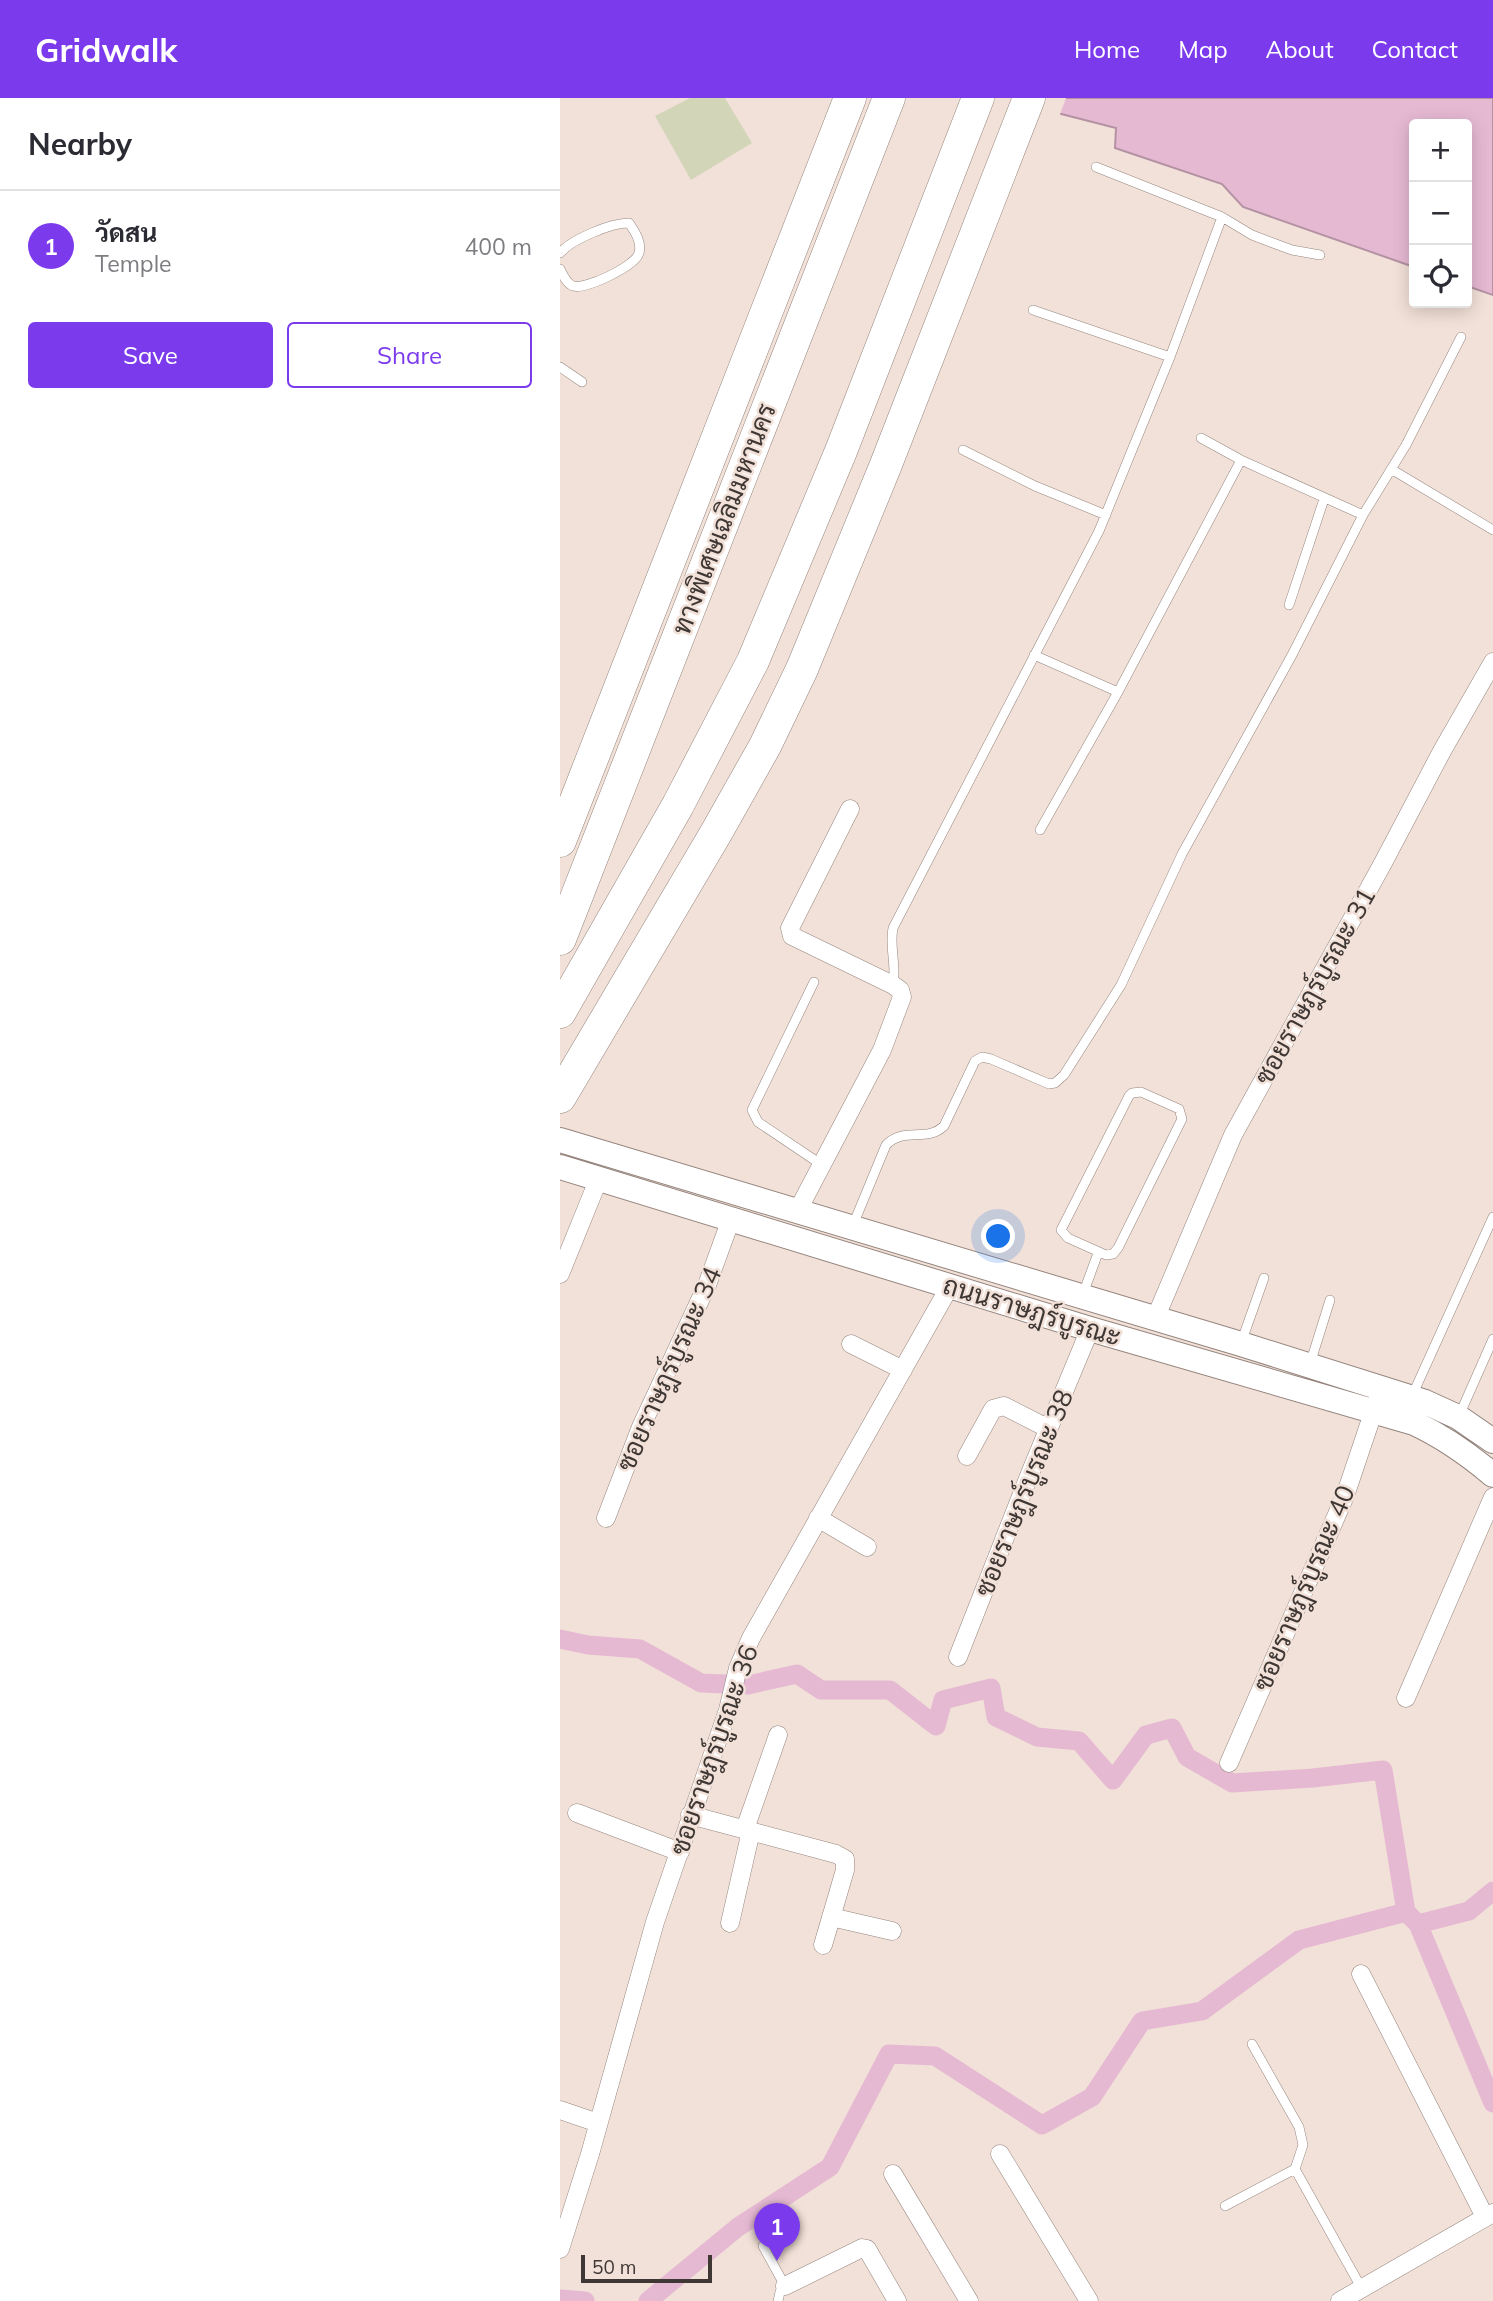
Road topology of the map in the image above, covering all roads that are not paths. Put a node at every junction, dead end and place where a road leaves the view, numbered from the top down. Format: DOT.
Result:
graph roads {
  1 [pos="850,98"];
  2 [pos="889,98"];
  3 [pos="978,98"];
  4 [pos="1028,98"];
  5 [pos="1096,167"];
  6 [pos="1222,217"];
  7 [pos="560,253"];
  8 [pos="1320,254"];
  9 [pos="560,269"];
  10 [pos="1033,310"];
  11 [pos="1461,337"];
  12 [pos="1170,357"];
  13 [pos="560,367"];
  14 [pos="582,382"];
  15 [pos="1201,438"];
  16 [pos="963,450"];
  17 [pos="1241,460"];
  18 [pos="1391,469"];
  19 [pos="1324,499"];
  20 [pos="1105,515"];
  21 [pos="1363,515"];
  22 [pos="1493,530"];
  23 [pos="1289,605"];
  24 [pos="1034,655"];
  25 [pos="1493,662"];
  26 [pos="1118,692"];
  27 [pos="850,809"];
  28 [pos="1040,830"];
  29 [pos="560,841"];
  30 [pos="560,939"];
  31 [pos="814,982"];
  32 [pos="893,985"];
  33 [pos="560,1012"];
  34 [pos="560,1097"];
  35 [pos="560,1140"];
  36 [pos="822,1165"];
  37 [pos="560,1167"];
  38 [pos="599,1178"];
  39 [pos="798,1210"];
  40 [pos="1493,1217"];
  41 [pos="732,1219"];
  42 [pos="852,1226"];
  43 [pos="1098,1253"];
  44 [pos="560,1274"];
  45 [pos="1264,1278"];
  46 [pos="950,1286"];
  47 [pos="1082,1296"];
  48 [pos="1330,1300"];
  49 [pos="1155,1319"];
  50 [pos="1090,1329"];
  51 [pos="1493,1339"];
  52 [pos="1241,1344"];
  53 [pos="851,1345"];
  54 [pos="1310,1366"];
  55 [pos="903,1370"];
  56 [pos="1382,1388"];
  57 [pos="1417,1408"];
  58 [pos="1373,1412"];
  59 [pos="1458,1417"];
  60 [pos="1049,1429"];
  61 [pos="1493,1441"];
  62 [pos="967,1456"];
  63 [pos="1493,1475"];
  64 [pos="1493,1497"];
  65 [pos="606,1518"];
  66 [pos="818,1518"];
  67 [pos="867,1547"];
  68 [pos="958,1657"];
  69 [pos="1406,1698"];
  70 [pos="778,1735"];
  71 [pos="1229,1763"];
  72 [pos="577,1814"];
  73 [pos="690,1815"];
  74 [pos="748,1830"];
  75 [pos="680,1852"];
  76 [pos="831,1917"];
  77 [pos="730,1923"];
  78 [pos="892,1931"];
  79 [pos="823,1944"];
  80 [pos="1361,1974"];
  81 [pos="1252,2045"];
  82 [pos="560,2110"];
  83 [pos="598,2123"];
  84 [pos="1000,2154"];
  85 [pos="1295,2169"];
  86 [pos="893,2174"];
  87 [pos="1225,2206"];
  88 [pos="1489,2215"];
  89 [pos="763,2246"];
  90 [pos="560,2249"];
  91 [pos="1366,2286"];
  92 [pos="781,2294"];
  93 [pos="897,2301"];
  94 [pos="969,2301"];
  95 [pos="1089,2301"];
  96 [pos="1340,2301"];
  97 [pos="1378,2301"];
  1 -- 29 [label="highway, ทางพิเศษเฉลิมมหานคร"];
  2 -- 30 [label="highway, ทางพิเศษเฉลิมมหานคร"];
  3 -- 33 [label="highway"];
  4 -- 34 [label="highway"];
  5 -- 6 [label="lane"];
  6 -- 8 [label="lane"];
  6 -- 12 [label="lane"];
  7 -- 9 [label="lane"];
  10 -- 12 [label="lane"];
  11 -- 18 [label="lane"];
  12 -- 20 [label="lane"];
  13 -- 14 [label="lane"];
  15 -- 17 [label="lane"];
  16 -- 20 [label="lane"];
  17 -- 19 [label="lane"];
  17 -- 26 [label="lane"];
  18 -- 21 [label="lane"];
  18 -- 22 [label="lane"];
  19 -- 21 [label="lane"];
  19 -- 23 [label="lane"];
  20 -- 24 [label="lane"];
  21 -- 42 [label="lane"];
  24 -- 26 [label="lane"];
  24 -- 32 [label="lane"];
  25 -- 49 [label="street, ซอยราษฎร์บูรณะ 31"];
  26 -- 28 [label="lane"];
  27 -- 32 [label="street"];
  31 -- 36 [label="lane"];
  32 -- 36 [label="street"];
  35 -- 39 [label="main road, ถนนราษฎร์บูรณะ"];
  36 -- 39 [label="street"];
  37 -- 38 [label="main road, ถนนราษฎร์บูรณะ"];
  38 -- 41 [label="main road, ถนนราษฎร์บูรณะ"];
  38 -- 44 [label="street"];
  39 -- 42 [label="main road, ถนนราษฎร์บูรณะ"];
  40 -- 57 [label="lane"];
  41 -- 46 [label="main road, ถนนราษฎร์บูรณะ"];
  41 -- 65 [label="street, ซอยราษฎร์บูรณะ 34"];
  42 -- 47 [label="main road, ถนนราษฎร์บูรณะ"];
  43 -- 43 [label="lane"];
  43 -- 47 [label="lane"];
  45 -- 52 [label="lane"];
  46 -- 50 [label="main road, ถนนราษฎร์บูรณะ"];
  46 -- 55 [label="street, ซอยราษฎร์บูรณะ 36"];
  47 -- 49 [label="main road, ถนนราษฎร์บูรณะ"];
  48 -- 54 [label="lane"];
  49 -- 52 [label="main road, ถนนราษฎร์บูรณะ"];
  50 -- 58 [label="main road, ถนนราษฎร์บูรณะ"];
  50 -- 60 [label="street, ซอยราษฎร์บูรณะ 38"];
  51 -- 59 [label="lane"];
  52 -- 54 [label="main road, ถนนราษฎร์บูรณะ"];
  53 -- 55 [label="street"];
  54 -- 56 [label="main road, ถนนราษฎร์บูรณะ"];
  55 -- 66 [label="street, ซอยราษฎร์บูรณะ 36"];
  56 -- 57 [label="main road, ถนนราษฎร์บูรณะ"];
  56 -- 58 [label="street, ซอยราษฎร์บูรณะ 40"];
  57 -- 58 [label="main road, ถนนราษฎร์บูรณะ"];
  57 -- 59 [label="main road, ถนนราษฎร์บูรณะ"];
  57 -- 63 [label="main road, ถนนราษฎร์บูรณะ"];
  58 -- 71 [label="street, ซอยราษฎร์บูรณะ 40"];
  59 -- 61 [label="main road, ถนนราษฎร์บูรณะ"];
  60 -- 62 [label="street"];
  60 -- 68 [label="street, ซอยราษฎร์บูรณะ 38"];
  64 -- 69 [label="street"];
  66 -- 67 [label="street"];
  66 -- 73 [label="street, ซอยราษฎร์บูรณะ 36"];
  70 -- 74 [label="street"];
  72 -- 75 [label="street"];
  73 -- 74 [label="street"];
  73 -- 75 [label="street, ซอยราษฎร์บูรณะ 36"];
  74 -- 76 [label="street"];
  74 -- 77 [label="street"];
  75 -- 83 [label="street, ซอยราษฎร์บูรณะ 36"];
  76 -- 78 [label="street"];
  76 -- 79 [label="street"];
  80 -- 88 [label="street"];
  81 -- 85 [label="lane"];
  82 -- 83 [label="street"];
  83 -- 90 [label="street, ซอยราษฎร์บูรณะ 36"];
  84 -- 95 [label="street"];
  85 -- 87 [label="lane"];
  85 -- 91 [label="lane"];
  86 -- 94 [label="street"];
  88 -- 91 [label="street"];
  89 -- 92 [label="lane"];
  91 -- 96 [label="street"];
  91 -- 97 [label="street"];
  92 -- 93 [label="street"];
}
